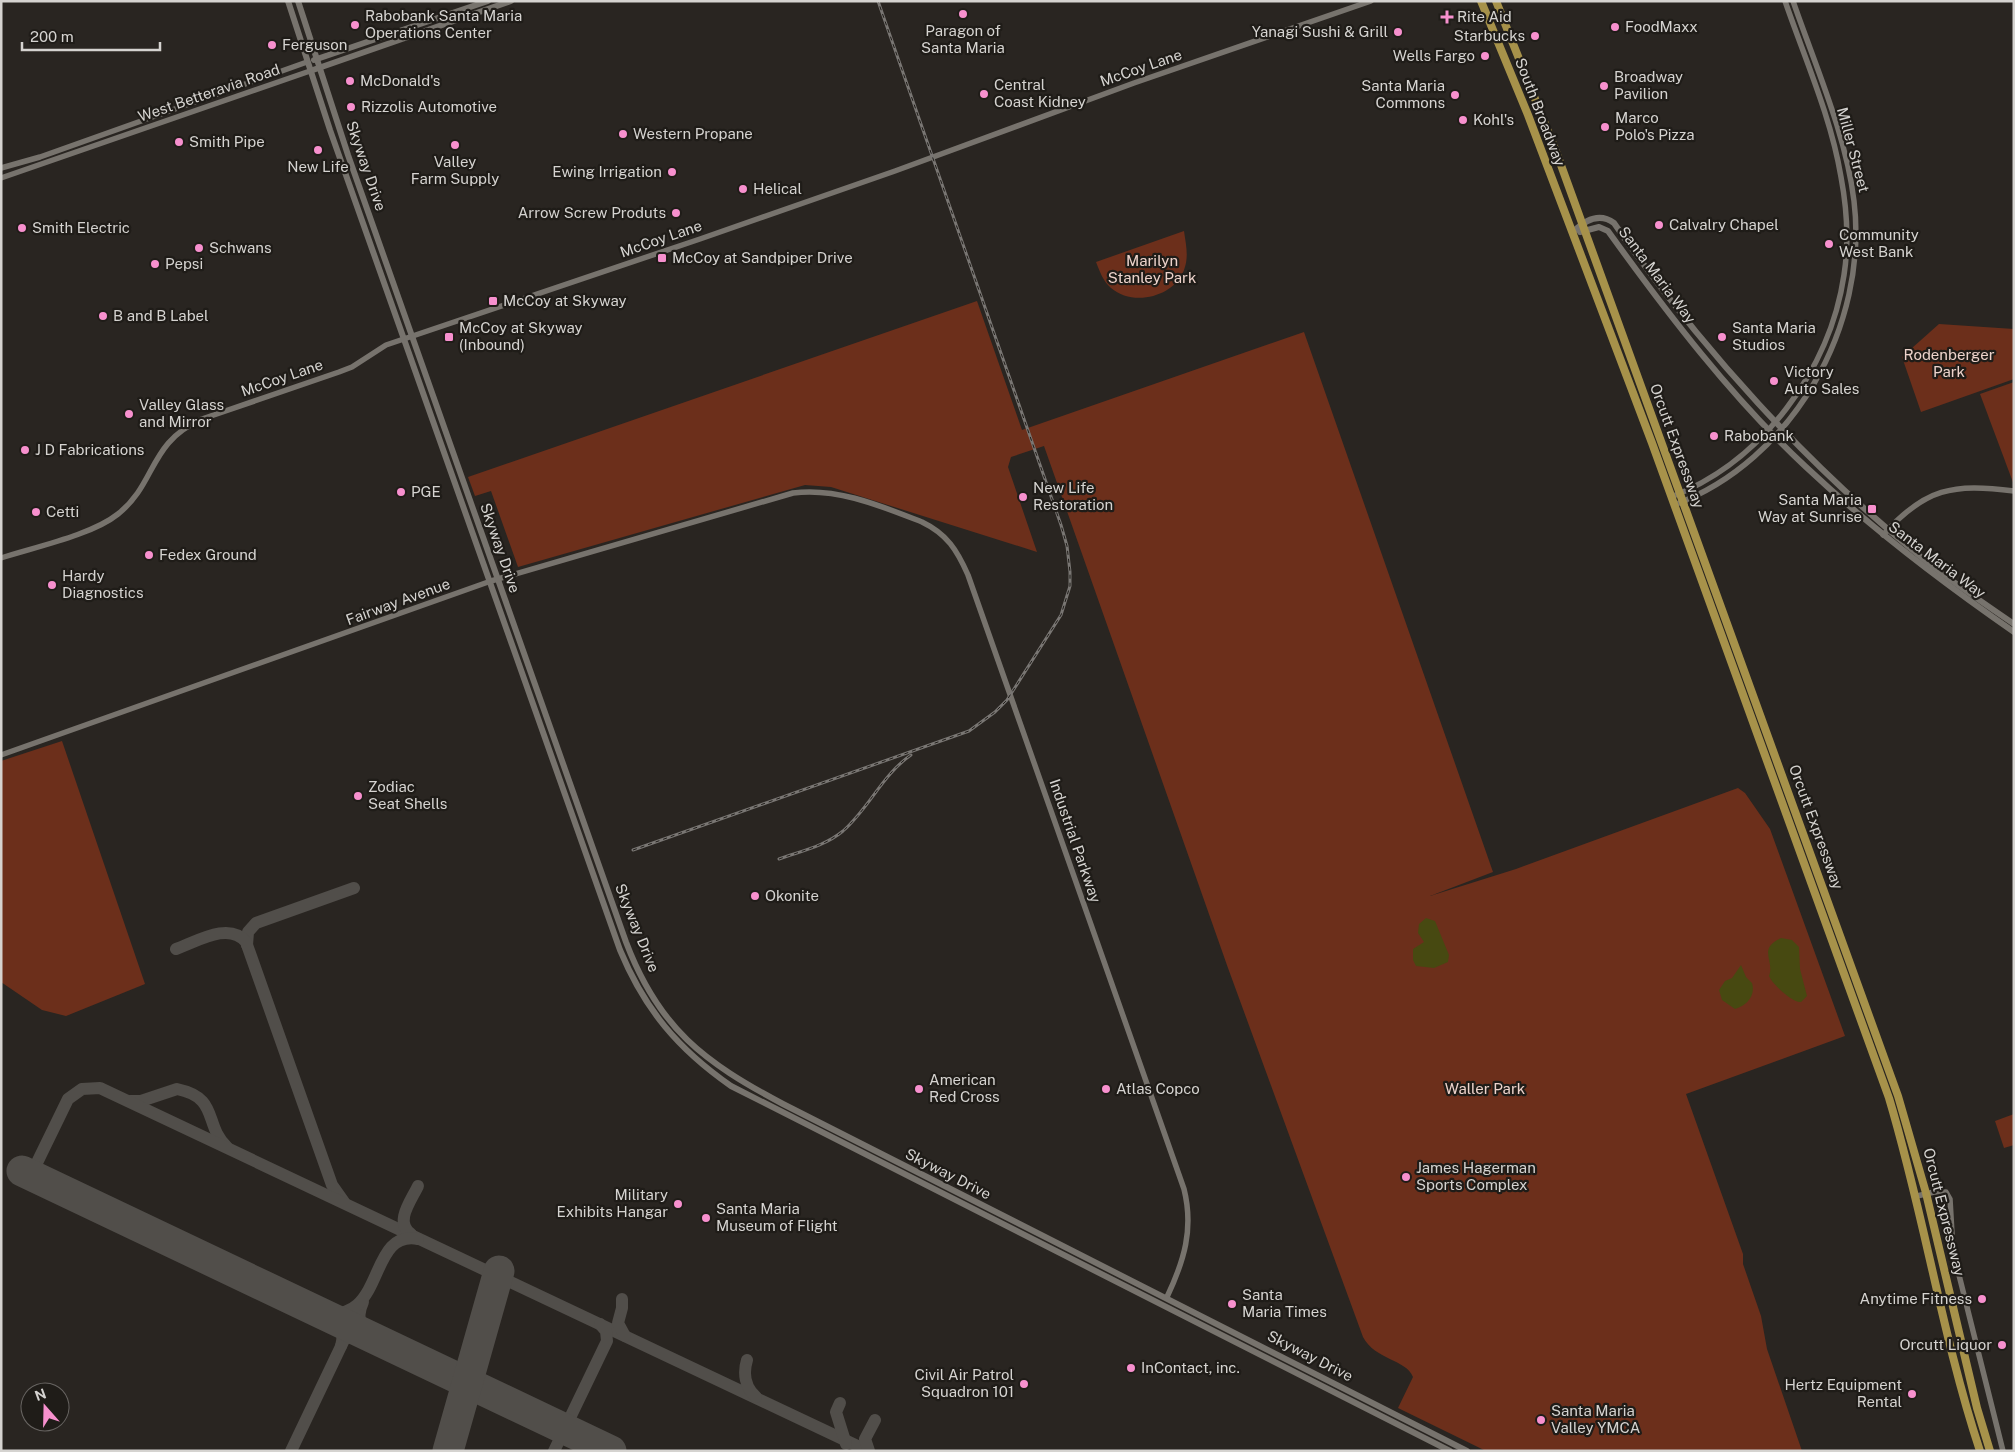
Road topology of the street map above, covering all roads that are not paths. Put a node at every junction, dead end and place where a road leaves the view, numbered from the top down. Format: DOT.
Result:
graph roads {
  1 [pos="288,1"];
  2 [pos="298,1"];
  3 [pos="488,1"];
  4 [pos="510,1"];
  5 [pos="1371,1"];
  6 [pos="1481,1"];
  7 [pos="1496,1"];
  8 [pos="1785,1"];
  9 [pos="1793,1"];
  10 [pos="316,59"];
  11 [pos="307,62"];
  12 [pos="319,67"];
  13 [pos="310,71"];
  14 [pos="1,168"];
  15 [pos="1,178"];
  16 [pos="1582,223"];
  17 [pos="1585,231"];
  18 [pos="1573,232"];
  19 [pos="412,336"];
  20 [pos="405,339"];
  21 [pos="1776,421"];
  22 [pos="1782,428"];
  23 [pos="1769,429"];
  24 [pos="1775,435"];
  25 [pos="810,490"];
  26 [pos="2014,491"];
  27 [pos="1680,493"];
  28 [pos="1671,497"];
  29 [pos="1683,502"];
  30 [pos="1674,505"];
  31 [pos="1888,529"];
  32 [pos="1883,535"];
  33 [pos="1,558"];
  34 [pos="494,580"];
  35 [pos="2014,624"];
  36 [pos="2014,632"];
  37 [pos="1,756"];
  38 [pos="1926,1193"];
  39 [pos="1916,1196"];
  40 [pos="1166,1297"];
  41 [pos="1450,1451"];
  42 [pos="1468,1451"];
  43 [pos="1980,1451"];
  44 [pos="1990,1451"];
  45 [pos="2003,1451"];
  1 -- 11 [label="main road, Skyway Drive"];
  2 -- 10 [label="main road, Skyway Drive"];
  3 -- 10 [label="main road, West Betteravia Road"];
  4 -- 12 [label="main road, West Betteravia Road"];
  5 -- 19 [label="street, McCoy Lane"];
  6 -- 18 [label="highway, South Broadway"];
  7 -- 16 [label="highway, South Broadway"];
  8 -- 21 [label="street, Miller Street"];
  9 -- 22 [label="street, Miller Street"];
  10 -- 11 [label="main road, West Betteravia Road"];
  10 -- 12 [label="main road, Skyway Drive"];
  11 -- 13 [label="main road, Skyway Drive"];
  11 -- 14 [label="street, West Betteravia Road"];
  12 -- 13 [label="main road, West Betteravia Road"];
  12 -- 19 [label="main road, Skyway Drive"];
  13 -- 15 [label="street, West Betteravia Road"];
  13 -- 20 [label="main road, Skyway Drive"];
  16 -- 17 [label="highway, Orcutt Expressway"];
  16 -- 18 [label="main road"];
  16 -- 21 [label="main road, Santa Maria Way"];
  17 -- 18 [label="main road, Santa Maria Way"];
  17 -- 23 [label="main road, Santa Maria Way"];
  17 -- 27 [label="highway, Orcutt Expressway"];
  18 -- 28 [label="highway, Orcutt Expressway"];
  19 -- 20 [label="street, McCoy Lane"];
  19 -- 34 [label="main road, Skyway Drive"];
  20 -- 33 [label="street, McCoy Lane"];
  20 -- 34 [label="main road, Skyway Drive"];
  21 -- 22 [label="main road, Santa Maria Way"];
  21 -- 23 [label="street, Miller Street"];
  22 -- 24 [label="street, Miller Street"];
  22 -- 31 [label="main road, Santa Maria Way"];
  23 -- 24 [label="main road, Santa Maria Way"];
  23 -- 27 [label="street, Miller Street"];
  24 -- 29 [label="street, Miller Street"];
  24 -- 32 [label="main road, Santa Maria Way"];
  25 -- 34 [label="street, Fairway Avenue"];
  25 -- 40 [label="street, Industrial Parkway"];
  26 -- 31 [label="street"];
  27 -- 28 [label="street, Miller Street"];
  27 -- 29 [label="highway, Orcutt Expressway"];
  28 -- 30 [label="highway, Orcutt Expressway"];
  29 -- 30 [label="street, Miller Street"];
  29 -- 38 [label="highway, Orcutt Expressway"];
  30 -- 39 [label="highway, Orcutt Expressway"];
  31 -- 32 [label="street"];
  31 -- 35 [label="main road, Santa Maria Way"];
  32 -- 36 [label="main road, Santa Maria Way"];
  34 -- 37 [label="street, Fairway Avenue"];
  34 -- 40 [label="main road, Skyway Drive"];
  34 -- 41 [label="main road, Skyway Drive"];
  38 -- 39 [label="street"];
  38 -- 44 [label="highway, Orcutt Expressway"];
  38 -- 45 [label="street"];
  39 -- 43 [label="highway, Orcutt Expressway"];
  40 -- 42 [label="main road, Skyway Drive"];
}
